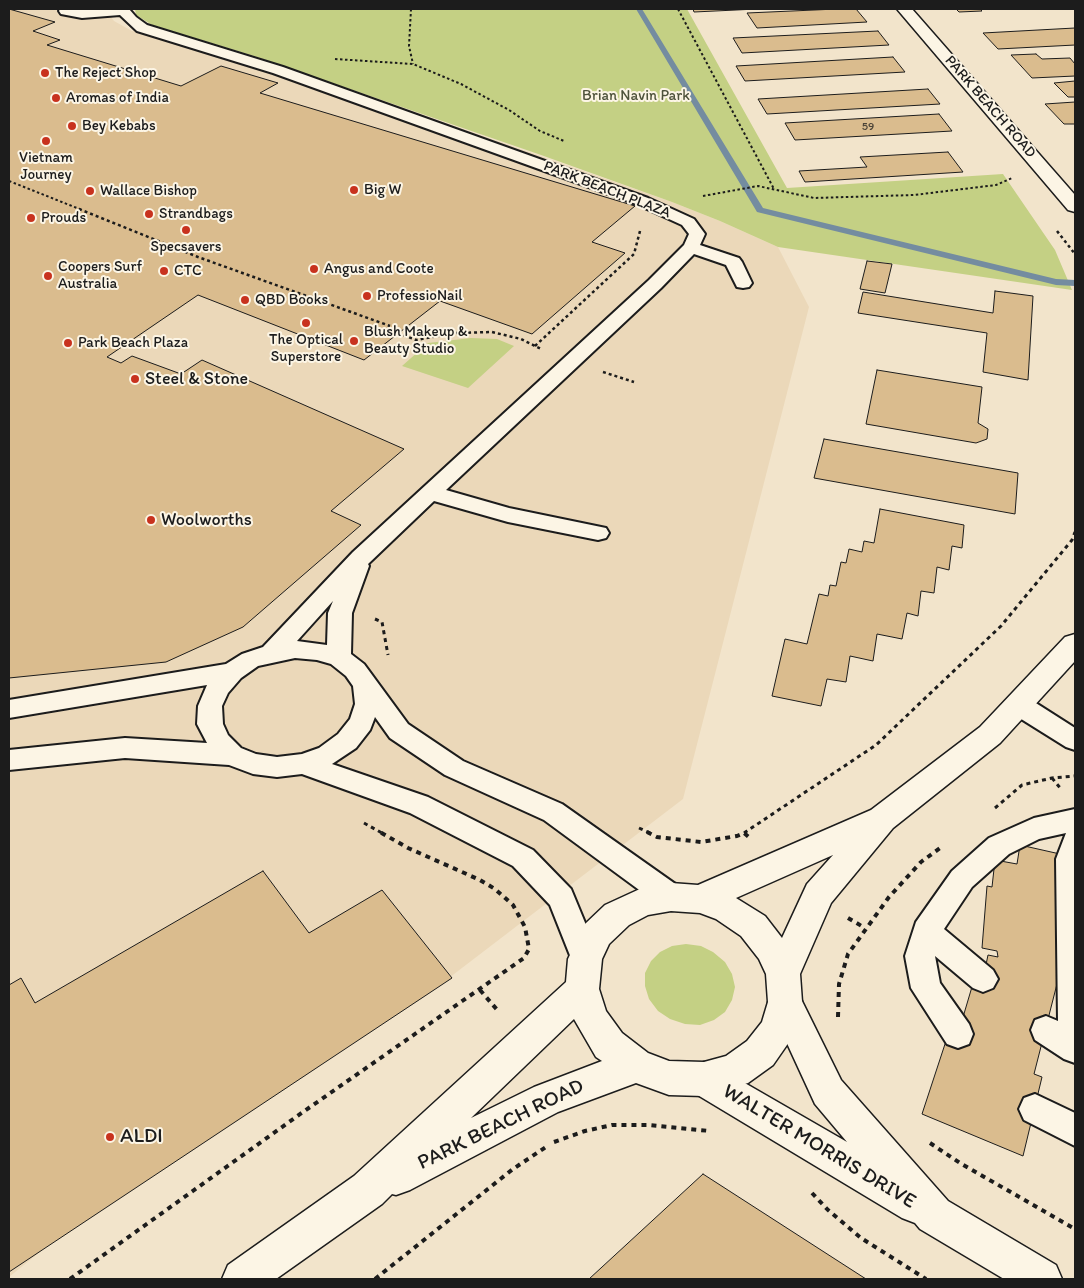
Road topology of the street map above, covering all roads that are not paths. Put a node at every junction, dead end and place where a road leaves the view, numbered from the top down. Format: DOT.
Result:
graph roads {
  1 [pos="904,9"];
  2 [pos="123,10"];
  3 [pos="65,11"];
  4 [pos="1075,206"];
  5 [pos="691,247"];
  6 [pos="743,284"];
  7 [pos="431,493"];
  8 [pos="598,533"];
  9 [pos="362,557"];
  10 [pos="1075,644"];
  11 [pos="271,652"];
  12 [pos="339,658"];
  13 [pos="232,672"];
  14 [pos="365,686"];
  15 [pos="1018,705"];
  16 [pos="9,709"];
  17 [pos="1075,740"];
  18 [pos="232,755"];
  19 [pos="9,760"];
  20 [pos="303,764"];
  21 [pos="882,819"];
  22 [pos="1075,820"];
  23 [pos="1075,841"];
  24 [pos="686,898"];
  25 [pos="926,931"];
  26 [pos="583,974"];
  27 [pos="983,979"];
  28 [pos="784,988"];
  29 [pos="1046,1030"];
  30 [pos="958,1034"];
  31 [pos="1074,1048"];
  32 [pos="636,1066"];
  33 [pos="704,1079"];
  34 [pos="1035,1109"];
  35 [pos="1075,1130"];
  36 [pos="368,1190"];
  37 [pos="934,1215"];
  38 [pos="242,1279"];
  39 [pos="1042,1279"];
  1 -- 4 [label="street, PARK BEACH ROAD"];
  2 -- 3 [label="lane"];
  2 -- 5 [label="lane, PARK BEACH PLAZA"];
  5 -- 6 [label="lane"];
  5 -- 7 [label="lane"];
  7 -- 8 [label="lane"];
  7 -- 9 [label="lane"];
  9 -- 11 [label="lane"];
  9 -- 12 [label="lane"];
  10 -- 15 [label="street"];
  11 -- 12 [label="lane"];
  11 -- 13 [label="lane"];
  12 -- 14 [label="lane"];
  13 -- 16 [label="lane"];
  13 -- 18 [label="lane"];
  14 -- 20 [label="lane"];
  14 -- 24 [label="lane"];
  15 -- 17 [label="lane"];
  15 -- 21 [label="street"];
  18 -- 19 [label="lane"];
  18 -- 20 [label="lane"];
  20 -- 26 [label="lane"];
  21 -- 24 [label="street"];
  21 -- 28 [label="street"];
  22 -- 25 [label="lane"];
  23 -- 31 [label="lane"];
  24 -- 26 [label="street"];
  24 -- 28 [label="street"];
  25 -- 27 [label="lane"];
  25 -- 30 [label="lane"];
  26 -- 32 [label="street"];
  26 -- 36 [label="street, PARK BEACH ROAD"];
  28 -- 33 [label="street"];
  28 -- 37 [label="street"];
  29 -- 31 [label="lane"];
  32 -- 33 [label="street"];
  32 -- 36 [label="street, PARK BEACH ROAD"];
  33 -- 37 [label="street, WALTER MORRIS DRIVE"];
  34 -- 35 [label="lane"];
  36 -- 38 [label="street, PARK BEACH ROAD"];
  37 -- 39 [label="street, WALTER MORRIS DRIVE"];
}
